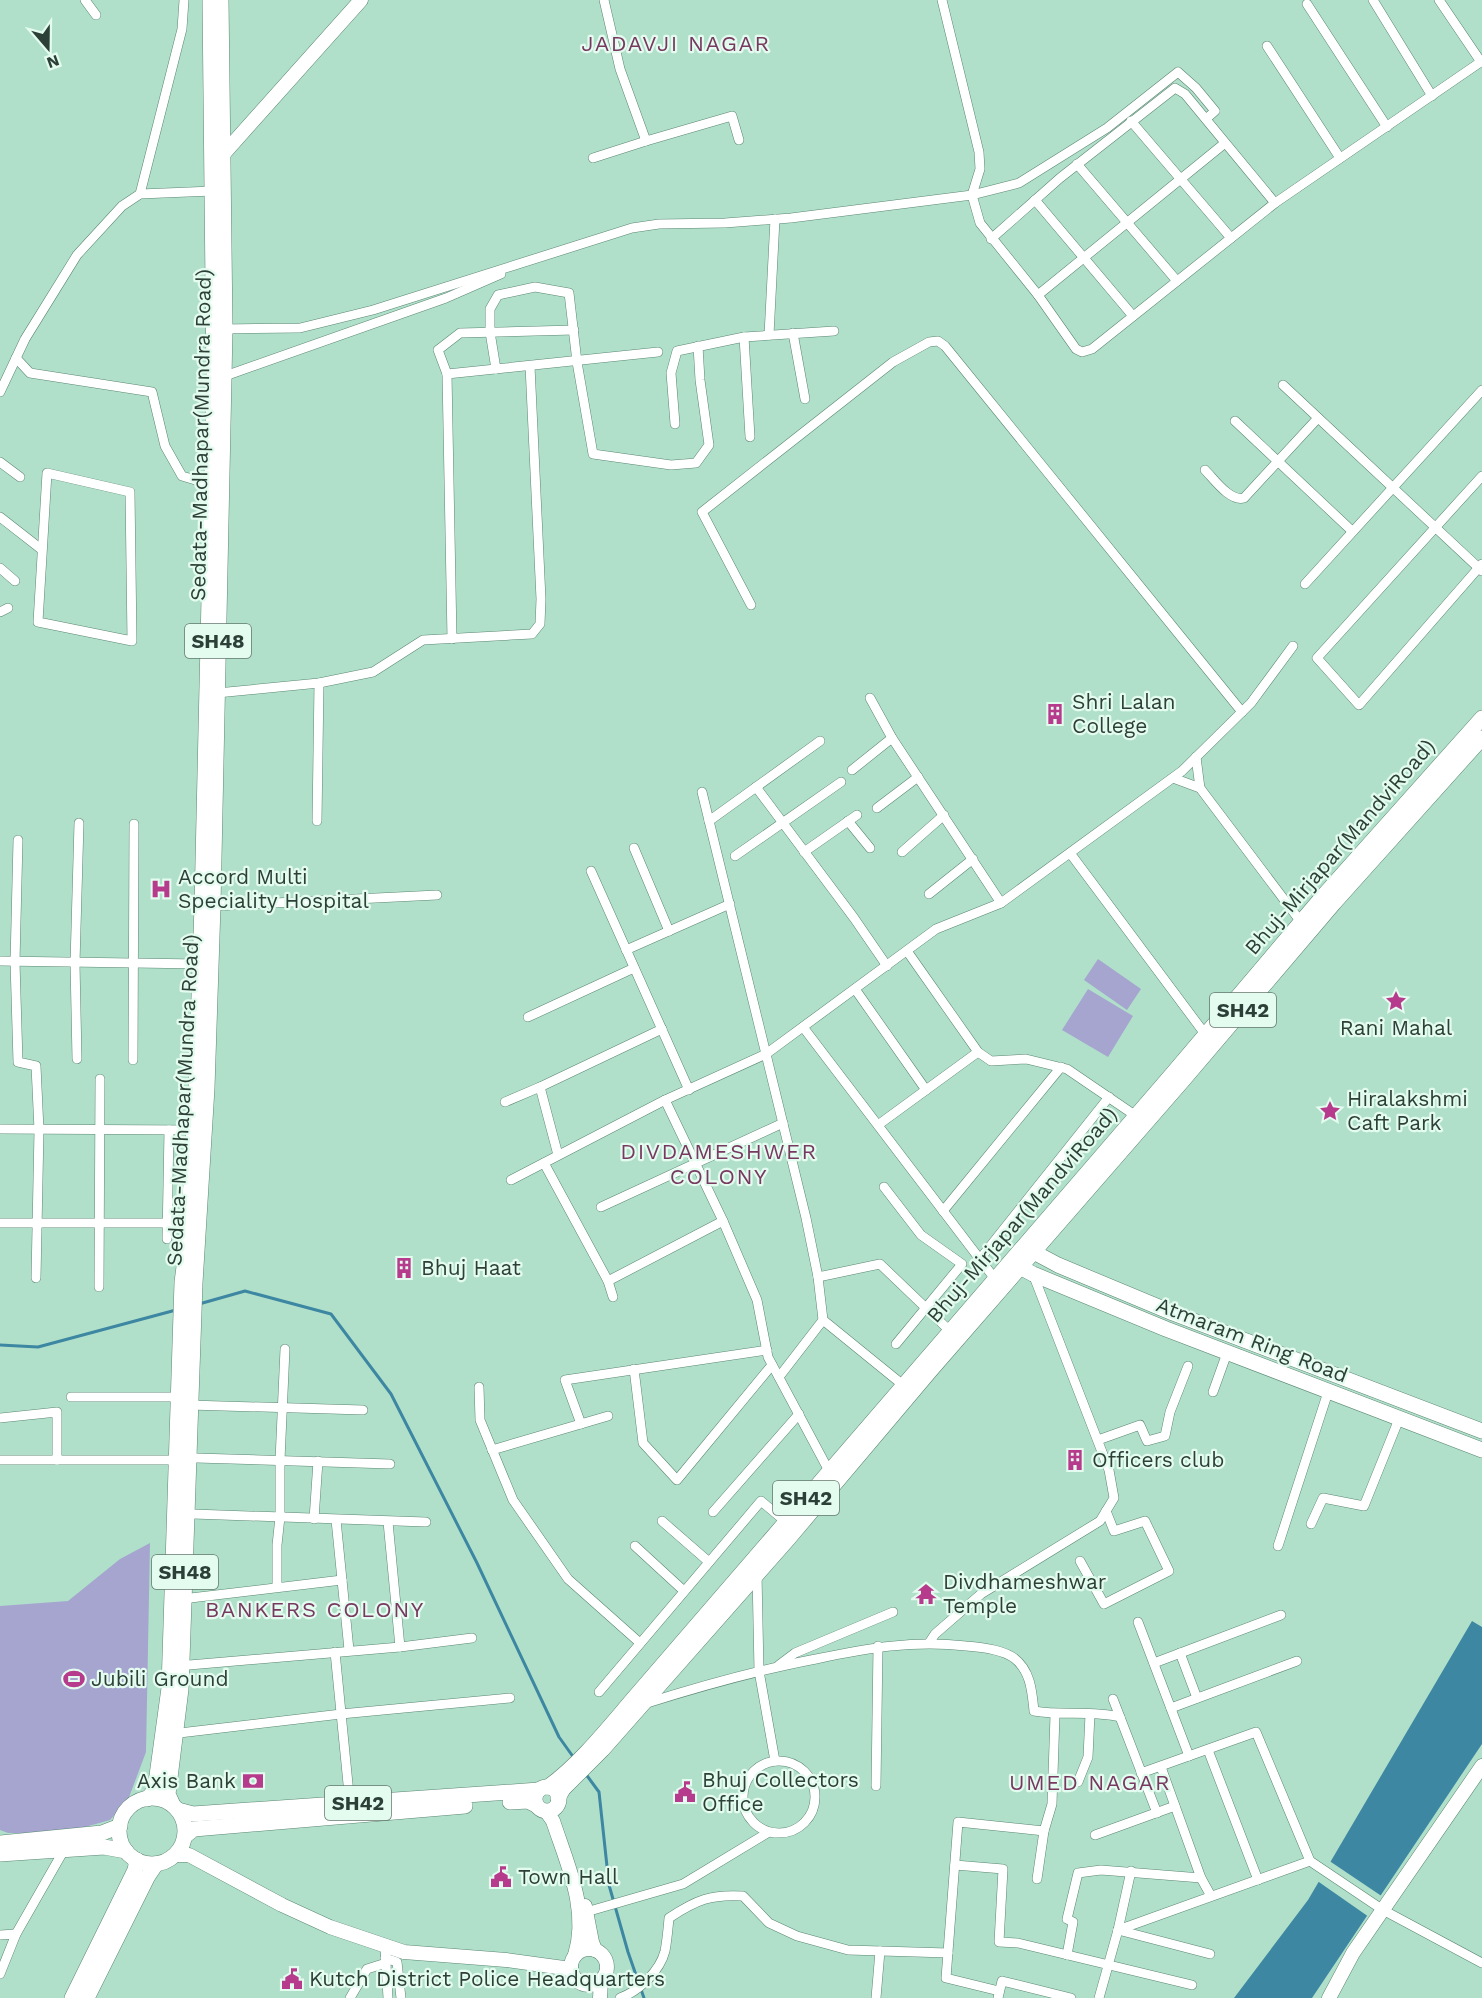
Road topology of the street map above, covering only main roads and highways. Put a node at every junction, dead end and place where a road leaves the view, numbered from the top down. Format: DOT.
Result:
graph roads {
  1 [pos="210,0"];
  2 [pos="221,0"];
  3 [pos="218,159"];
  4 [pos="219,329"];
  5 [pos="1482,718"];
  6 [pos="1482,738"];
  7 [pos="1029,1249"];
  8 [pos="1021,1268"];
  9 [pos="189,1282"];
  10 [pos="183,1402"];
  11 [pos="1482,1431"];
  12 [pos="1482,1450"];
  13 [pos="179,1599"];
  14 [pos="169,1734"];
  15 [pos="600,1745"];
  16 [pos="550,1796"];
  17 [pos="147,1798"];
  18 [pos="175,1808"];
  19 [pos="120,1826"];
  20 [pos="0,1843"];
  21 [pos="183,1847"];
  22 [pos="0,1854"];
  23 [pos="131,1856"];
  24 [pos="156,1864"];
  25 [pos="72,1998"];
  26 [pos="87,1998"];
  1 -- 3 [label="main road, Sedata-Madhapar(Mundra Road) / SH48"];
  2 -- 3 [label="main road, Sedata-Madhapar(Mundra Road) / SH48"];
  3 -- 4 [label="main road, Sedata-Madhapar(Mundra Road) / SH48"];
  3 -- 4 [label="main road, Sedata-Madhapar(Mundra Road) / SH48"];
  4 -- 9 [label="main road, Sedata-Madhapar(Mundra Road) / SH48"];
  4 -- 9 [label="main road, Sedata-Madhapar(Mundra Road) / SH48"];
  5 -- 7 [label="main road, Bhuj-Mirjapar(MandviRoad) / SH42"];
  6 -- 7 [label="main road, Bhuj-Mirjapar(MandviRoad) / SH42"];
  7 -- 8 [label="main road, Bhuj-Mirjapar(MandviRoad) / SH42"];
  7 -- 11 [label="main road, Atmaram Ring Road"];
  8 -- 12 [label="main road, Atmaram Ring Road"];
  8 -- 15 [label="main road, Bhuj-Mirjapar(MandviRoad) / SH42"];
  8 -- 15 [label="main road, Bhuj-Mirjapar(MandviRoad) / SH42"];
  9 -- 10 [label="main road, Sedata-Madhapar(Mundra Road) / SH48"];
  10 -- 13 [label="main road, Sedata-Madhapar(Mundra Road) / SH48"];
  10 -- 13 [label="main road, Sedata-Madhapar(Mundra Road) / SH48"];
  13 -- 14 [label="main road, Sedata-Madhapar(Mundra Road) / SH48"];
  14 -- 17 [label="main road, Sedata-Madhapar(Mundra Road) / SH48"];
  14 -- 18 [label="main road, Sedata-Madhapar(Mundra Road) / SH48"];
  15 -- 16 [label="main road, SH42"];
  16 -- 18 [label="main road, SH42"];
  16 -- 21 [label="main road, SH42"];
  17 -- 18 [label="main road"];
  17 -- 19 [label="main road"];
  18 -- 21 [label="main road"];
  19 -- 20 [label="main road"];
  19 -- 23 [label="main road"];
  21 -- 24 [label="main road"];
  22 -- 23 [label="main road"];
  23 -- 24 [label="main road"];
  23 -- 25 [label="main road"];
  24 -- 26 [label="main road"];
}
